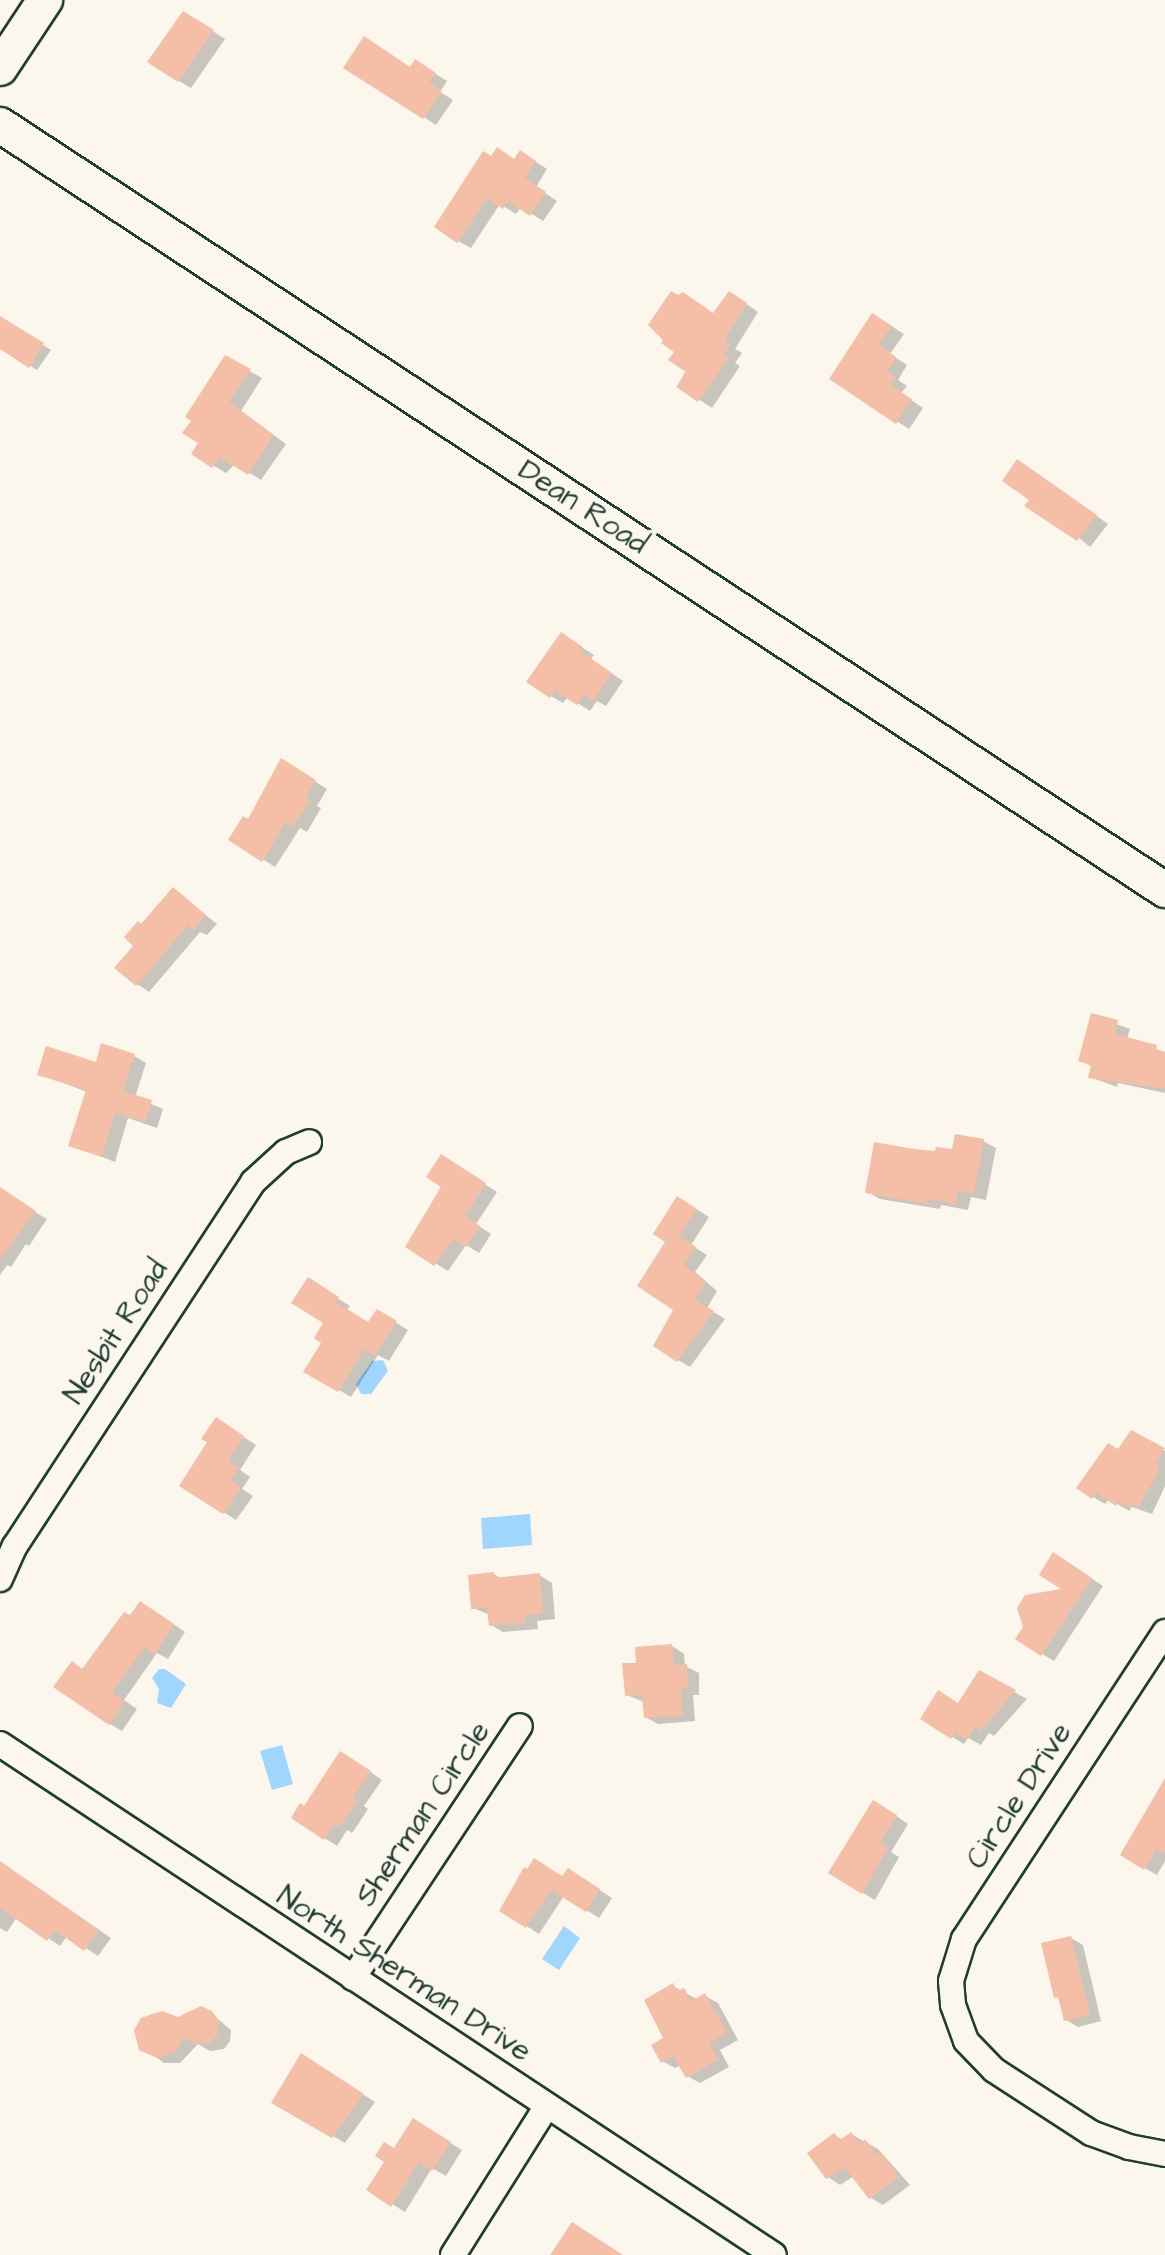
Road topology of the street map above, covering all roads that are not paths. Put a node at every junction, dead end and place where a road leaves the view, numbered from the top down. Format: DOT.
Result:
graph roads {
  1 [pos="45,0"];
  2 [pos="0,68"];
  3 [pos="0,125"];
  4 [pos="1165,890"];
  5 [pos="309,1142"];
  6 [pos="0,1579"];
  7 [pos="1165,1632"];
  8 [pos="520,1726"];
  9 [pos="0,1744"];
  10 [pos="353,1978"];
  11 [pos="547,2106"];
  12 [pos="1165,2154"];
  13 [pos="453,2255"];
  14 [pos="774,2255"];
  1 -- 2 [label="street"];
  3 -- 4 [label="street, Dean Road"];
  5 -- 6 [label="street, Nesbit Road"];
  7 -- 12 [label="street, Circle Drive"];
  8 -- 10 [label="street, Sherman Circle"];
  9 -- 10 [label="street, North Sherman Drive"];
  10 -- 11 [label="street, North Sherman Drive"];
  11 -- 13 [label="street"];
  11 -- 14 [label="street, North Sherman Drive"];
}
